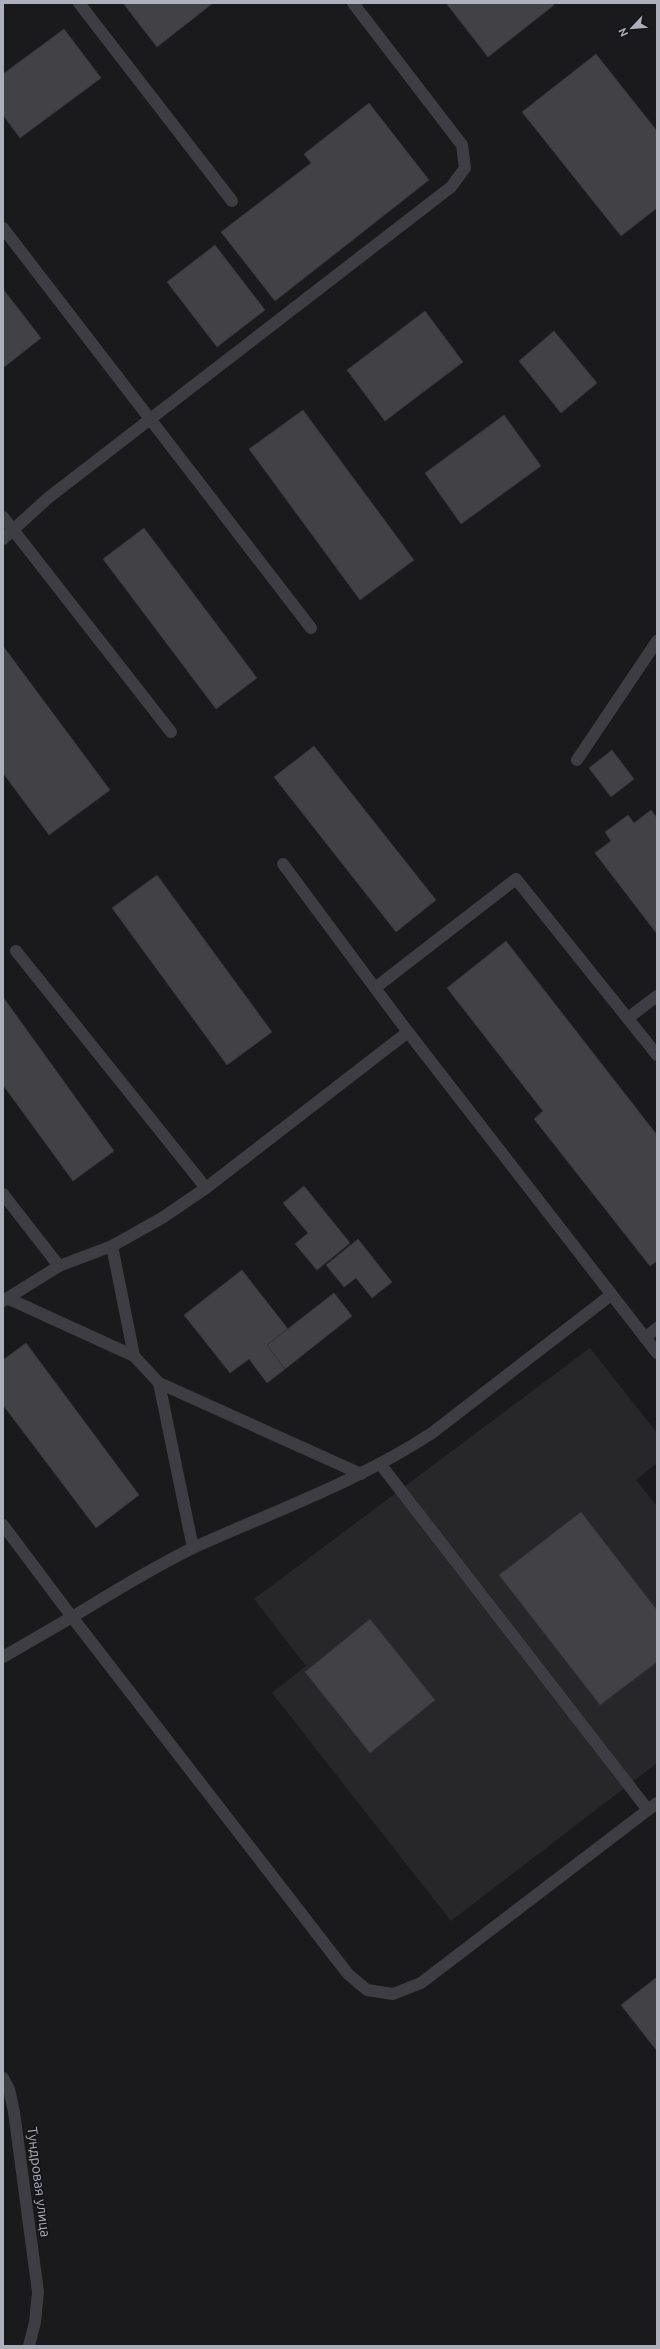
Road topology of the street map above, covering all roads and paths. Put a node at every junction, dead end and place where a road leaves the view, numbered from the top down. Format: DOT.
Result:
graph roads {
  1 [pos="79,3"];
  2 [pos="353,3"];
  3 [pos="232,201"];
  4 [pos="3,228"];
  5 [pos="149,420"];
  6 [pos="3,517"];
  7 [pos="13,529"];
  8 [pos="3,539"];
  9 [pos="311,628"];
  10 [pos="657,641"];
  11 [pos="171,732"];
  12 [pos="577,760"];
  13 [pos="283,864"];
  14 [pos="16,951"];
  15 [pos="374,988"];
  16 [pos="657,996"];
  17 [pos="628,1018"];
  18 [pos="408,1032"];
  19 [pos="657,1054"];
  20 [pos="206,1188"];
  21 [pos="3,1194"];
  22 [pos="112,1246"];
  23 [pos="59,1266"];
  24 [pos="611,1295"];
  25 [pos="5,1299"];
  26 [pos="657,1328"];
  27 [pos="645,1338"];
  28 [pos="657,1353"];
  29 [pos="134,1356"];
  30 [pos="159,1383"];
  31 [pos="381,1465"];
  32 [pos="361,1474"];
  33 [pos="3,1525"];
  34 [pos="194,1548"];
  35 [pos="72,1617"];
  36 [pos="3,1657"];
  37 [pos="652,1807"];
  38 [pos="3,2078"];
  39 [pos="29,2346"];
  1 -- 3 [label="street"];
  2 -- 5 [label="street"];
  4 -- 5 [label="street"];
  5 -- 7 [label="street"];
  5 -- 9 [label="street"];
  6 -- 7 [label="street"];
  7 -- 8 [label="street"];
  7 -- 11 [label="street"];
  10 -- 12 [label="street"];
  13 -- 15 [label="street"];
  14 -- 20 [label="street"];
  15 -- 17 [label="street"];
  15 -- 18 [label="street"];
  16 -- 17 [label="street"];
  17 -- 19 [label="street"];
  18 -- 20 [label="street"];
  18 -- 24 [label="street"];
  20 -- 22 [label="street"];
  21 -- 23 [label="street"];
  22 -- 23 [label="street"];
  22 -- 29 [label="street"];
  23 -- 25 [label="street"];
  24 -- 27 [label="street"];
  24 -- 31 [label="street"];
  25 -- 29 [label="street"];
  26 -- 27 [label="street"];
  27 -- 28 [label="street"];
  29 -- 30 [label="street"];
  30 -- 32 [label="street"];
  30 -- 34 [label="street"];
  31 -- 32 [label="street"];
  31 -- 37 [label="street"];
  32 -- 34 [label="street"];
  33 -- 35 [label="street"];
  34 -- 35 [label="street"];
  35 -- 36 [label="street"];
  35 -- 37 [label="street"];
  38 -- 39 [label="street, Тундровая улица"];
}
